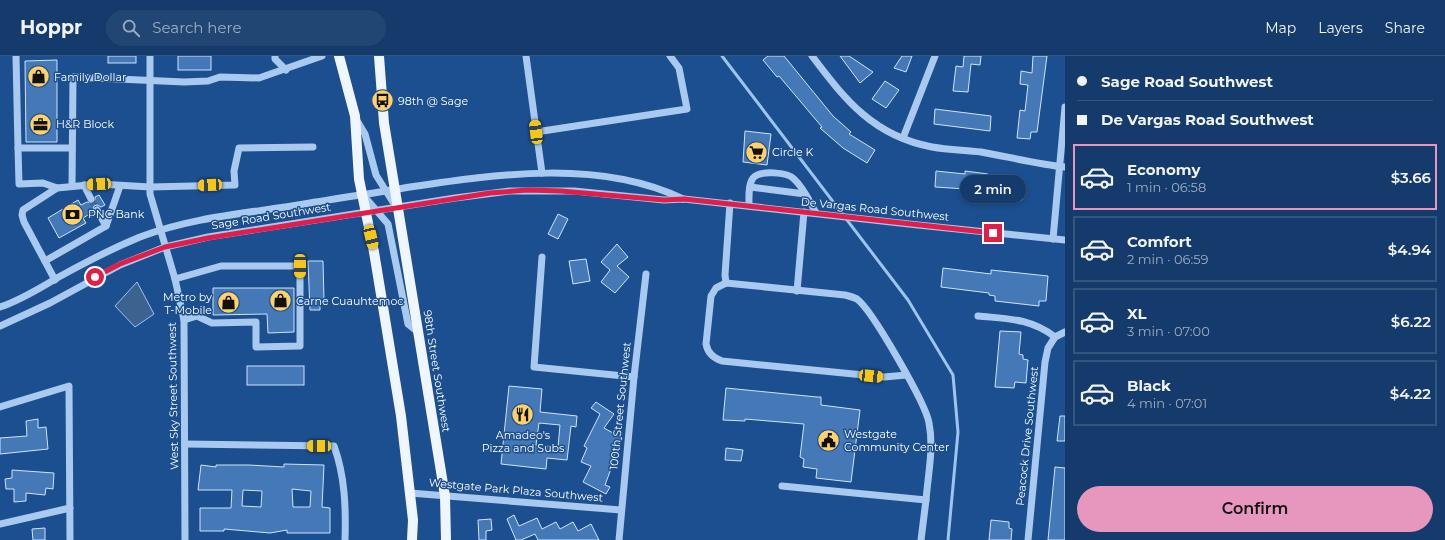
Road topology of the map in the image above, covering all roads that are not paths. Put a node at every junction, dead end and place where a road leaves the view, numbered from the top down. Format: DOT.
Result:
graph roads {
  1 [pos="16,56"];
  2 [pos="150,56"];
  3 [pos="275,56"];
  4 [pos="322,56"];
  5 [pos="339,56"];
  6 [pos="379,56"];
  7 [pos="526,56"];
  8 [pos="670,56"];
  9 [pos="812,56"];
  10 [pos="935,56"];
  11 [pos="286,70"];
  12 [pos="150,80"];
  13 [pos="1065,106"];
  14 [pos="354,116"];
  15 [pos="536,132"];
  16 [pos="903,138"];
  17 [pos="313,147"];
  18 [pos="18,148"];
  19 [pos="72,148"];
  20 [pos="1062,167"];
  21 [pos="542,173"];
  22 [pos="84,185"];
  23 [pos="72,186"];
  24 [pos="120,186"];
  25 [pos="150,187"];
  26 [pos="750,187"];
  27 [pos="58,188"];
  28 [pos="390,190"];
  29 [pos="362,194"];
  30 [pos="805,194"];
  31 [pos="91,199"];
  32 [pos="684,199"];
  33 [pos="730,203"];
  34 [pos="749,206"];
  35 [pos="396,207"];
  36 [pos="97,210"];
  37 [pos="376,210"];
  38 [pos="365,212"];
  39 [pos="804,212"];
  40 [pos="818,214"];
  41 [pos="106,226"];
  42 [pos="160,231"];
  43 [pos="1053,239"];
  44 [pos="1065,240"];
  45 [pos="165,247"];
  46 [pos="542,257"];
  47 [pos="45,261"];
  48 [pos="646,274"];
  49 [pos="175,279"];
  50 [pos="55,280"];
  51 [pos="726,283"];
  52 [pos="797,290"];
  53 [pos="0,307"];
  54 [pos="978,316"];
  55 [pos="184,320"];
  56 [pos="0,326"];
  57 [pos="419,332"];
  58 [pos="1065,332"];
  59 [pos="1056,337"];
  60 [pos="907,375"];
  61 [pos="634,377"];
  62 [pos="0,408"];
  63 [pos="185,444"];
  64 [pos="782,486"];
  65 [pos="410,493"];
  66 [pos="445,496"];
  67 [pos="926,500"];
  68 [pos="70,508"];
  69 [pos="621,510"];
  70 [pos="0,524"];
  71 [pos="70,540"];
  72 [pos="184,540"];
  73 [pos="345,540"];
  74 [pos="412,540"];
  75 [pos="446,540"];
  76 [pos="619,540"];
  77 [pos="921,540"];
  78 [pos="1028,540"];
  1 -- 18 [label="street"];
  2 -- 12 [label="street, West Sky Street Southwest"];
  3 -- 11 [label="street"];
  4 -- 11 [label="street"];
  5 -- 14 [label="main road"];
  6 -- 28 [label="main road, 98th Street Southwest"];
  7 -- 15 [label="street"];
  8 -- 15 [label="street"];
  9 -- 16 [label="street"];
  10 -- 16 [label="street"];
  11 -- 12 [label="street"];
  12 -- 19 [label="street"];
  12 -- 25 [label="street, West Sky Street Southwest"];
  13 -- 20 [label="street"];
  14 -- 28 [label="street"];
  14 -- 29 [label="main road"];
  15 -- 21 [label="street"];
  16 -- 20 [label="street"];
  17 -- 25 [label="street"];
  18 -- 19 [label="street"];
  18 -- 27 [label="street"];
  19 -- 23 [label="street"];
  20 -- 43 [label="street"];
  21 -- 28 [label="street, De Vargas Road Southwest"];
  21 -- 32 [label="street, De Vargas Road Southwest"];
  22 -- 23 [label="street"];
  22 -- 24 [label="street"];
  22 -- 31 [label="street"];
  23 -- 27 [label="street"];
  24 -- 25 [label="street"];
  24 -- 41 [label="street"];
  25 -- 42 [label="street, West Sky Street Southwest"];
  26 -- 30 [label="street"];
  26 -- 30 [label="street"];
  26 -- 34 [label="street"];
  27 -- 47 [label="street"];
  28 -- 29 [label="street, Sage Road Southwest"];
  28 -- 35 [label="main road, 98th Street Southwest"];
  29 -- 37 [label="street"];
  29 -- 38 [label="main road"];
  29 -- 42 [label="street, Sage Road Southwest"];
  30 -- 40 [label="street"];
  32 -- 33 [label="street, De Vargas Road Southwest"];
  32 -- 35 [label="street, De Vargas Road Southwest"];
  33 -- 34 [label="street, De Vargas Road Southwest"];
  33 -- 51 [label="street"];
  34 -- 39 [label="street, De Vargas Road Southwest"];
  35 -- 37 [label="street, Sage Road Southwest"];
  35 -- 57 [label="main road, 98th Street Southwest"];
  36 -- 41 [label="street"];
  37 -- 38 [label="street, Sage Road Southwest"];
  37 -- 57 [label="street"];
  38 -- 45 [label="street, Sage Road Southwest"];
  38 -- 65 [label="main road"];
  39 -- 40 [label="street, De Vargas Road Southwest"];
  39 -- 52 [label="street"];
  40 -- 43 [label="street, De Vargas Road Southwest"];
  41 -- 47 [label="street"];
  42 -- 45 [label="street, West Sky Street Southwest"];
  42 -- 50 [label="street, Sage Road Southwest"];
  43 -- 44 [label="street, De Vargas Road Southwest"];
  45 -- 49 [label="street, West Sky Street Southwest"];
  45 -- 56 [label="street, Sage Road Southwest"];
  46 -- 61 [label="street"];
  47 -- 50 [label="street"];
  48 -- 61 [label="street, 100th Street Southwest"];
  49 -- 55 [label="street, West Sky Street Southwest"];
  49 -- 55 [label="street"];
  50 -- 53 [label="street, Sage Road Southwest"];
  51 -- 52 [label="street"];
  51 -- 60 [label="street"];
  52 -- 60 [label="street"];
  54 -- 59 [label="street"];
  55 -- 63 [label="street, West Sky Street Southwest"];
  57 -- 66 [label="main road, 98th Street Southwest"];
  58 -- 59 [label="street"];
  59 -- 78 [label="street, Peacock Drive Southwest"];
  60 -- 67 [label="street"];
  61 -- 69 [label="street, 100th Street Southwest"];
  62 -- 68 [label="street"];
  63 -- 72 [label="street, West Sky Street Southwest"];
  63 -- 73 [label="street"];
  64 -- 67 [label="street"];
  65 -- 66 [label="street, Westgate Park Plaza Southwest"];
  65 -- 74 [label="main road"];
  66 -- 69 [label="street, Westgate Park Plaza Southwest"];
  66 -- 75 [label="main road, 98th Street Southwest"];
  67 -- 77 [label="street"];
  68 -- 70 [label="street"];
  68 -- 71 [label="street"];
  69 -- 76 [label="street, 100th Street Southwest"];
}
